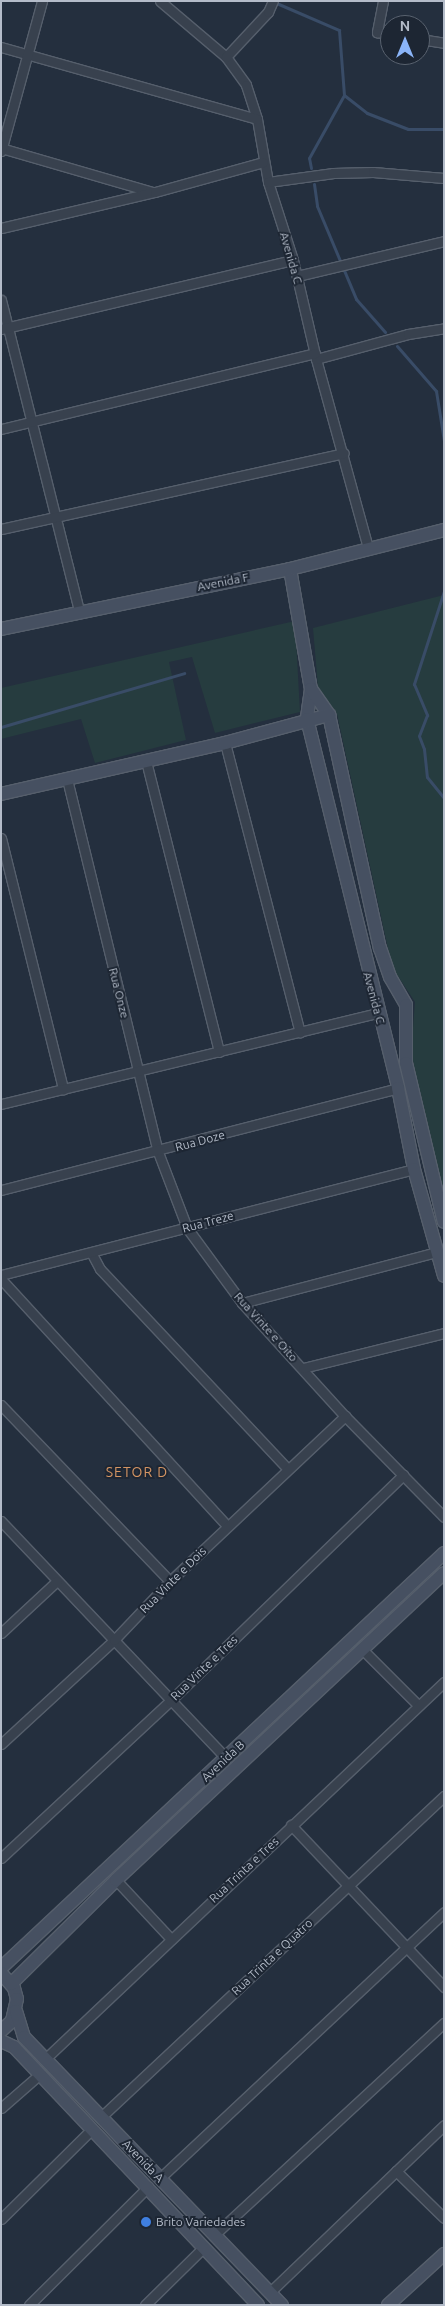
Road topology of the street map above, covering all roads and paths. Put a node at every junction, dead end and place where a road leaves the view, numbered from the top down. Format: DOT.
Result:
graph roads {
  1 [pos="42,1"];
  2 [pos="160,1"];
  3 [pos="273,1"];
  4 [pos="383,1"];
  5 [pos="380,15"];
  6 [pos="380,16"];
  7 [pos="380,32"];
  8 [pos="430,41"];
  9 [pos="444,43"];
  10 [pos="1,47"];
  11 [pos="28,54"];
  12 [pos="226,57"];
  13 [pos="257,119"];
  14 [pos="1,149"];
  15 [pos="263,162"];
  16 [pos="444,178"];
  17 [pos="268,182"];
  18 [pos="155,192"];
  19 [pos="1,228"];
  20 [pos="444,241"];
  21 [pos="293,260"];
  22 [pos="297,276"];
  23 [pos="1,300"];
  24 [pos="4,328"];
  25 [pos="444,328"];
  26 [pos="316,356"];
  27 [pos="31,422"];
  28 [pos="1,429"];
  29 [pos="344,453"];
  30 [pos="55,516"];
  31 [pos="1,529"];
  32 [pos="444,530"];
  33 [pos="368,548"];
  34 [pos="290,569"];
  35 [pos="80,611"];
  36 [pos="1,629"];
  37 [pos="311,690"];
  38 [pos="329,714"];
  39 [pos="307,719"];
  40 [pos="225,743"];
  41 [pos="146,761"];
  42 [pos="67,779"];
  43 [pos="1,794"];
  44 [pos="1,838"];
  45 [pos="396,987"];
  46 [pos="375,1006"];
  47 [pos="407,1022"];
  48 [pos="381,1027"];
  49 [pos="300,1032"];
  50 [pos="219,1052"];
  51 [pos="138,1071"];
  52 [pos="398,1088"];
  53 [pos="63,1089"];
  54 [pos="1,1104"];
  55 [pos="158,1152"];
  56 [pos="414,1169"];
  57 [pos="1,1190"];
  58 [pos="444,1222"];
  59 [pos="187,1228"];
  60 [pos="436,1252"];
  61 [pos="92,1254"];
  62 [pos="444,1276"];
  63 [pos="1,1277"];
  64 [pos="242,1303"];
  65 [pos="444,1333"];
  66 [pos="303,1368"];
  67 [pos="1,1405"];
  68 [pos="345,1416"];
  69 [pos="287,1468"];
  70 [pos="403,1476"];
  71 [pos="444,1517"];
  72 [pos="1,1521"];
  73 [pos="227,1526"];
  74 [pos="444,1552"];
  75 [pos="444,1573"];
  76 [pos="170,1580"];
  77 [pos="57,1581"];
  78 [pos="1,1633"];
  79 [pos="114,1640"];
  80 [pos="363,1650"];
  81 [pos="444,1682"];
  82 [pos="170,1701"];
  83 [pos="418,1705"];
  84 [pos="1,1744"];
  85 [pos="226,1758"];
  86 [pos="444,1796"];
  87 [pos="291,1825"];
  88 [pos="1,1858"];
  89 [pos="116,1880"];
  90 [pos="349,1885"];
  91 [pos="444,1912"];
  92 [pos="171,1939"];
  93 [pos="407,1947"];
  94 [pos="1,1968"];
  95 [pos="1,1973"];
  96 [pos="11,1984"];
  97 [pos="444,1986"];
  98 [pos="16,2010"];
  99 [pos="444,2023"];
  100 [pos="1,2032"];
  101 [pos="1,2041"];
  102 [pos="45,2058"];
  103 [pos="39,2075"];
  104 [pos="1,2108"];
  105 [pos="101,2118"];
  106 [pos="444,2125"];
  107 [pos="92,2128"];
  108 [pos="396,2171"];
  109 [pos="160,2178"];
  110 [pos="148,2187"];
  111 [pos="1,2218"];
  112 [pos="444,2218"];
  113 [pos="214,2235"];
  114 [pos="204,2247"];
  115 [pos="444,2254"];
  116 [pos="270,2292"];
  117 [pos="29,2305"];
  118 [pos="145,2305"];
  119 [pos="258,2305"];
  120 [pos="282,2305"];
  121 [pos="388,2305"];
  1 -- 11 [label="street"];
  2 -- 12 [label="street, Avenida C"];
  3 -- 12 [label="street"];
  4 -- 5 [label="street"];
  6 -- 7 [label="street"];
  8 -- 9 [label="street"];
  10 -- 11 [label="street"];
  11 -- 13 [label="street"];
  11 -- 14 [label="street"];
  12 -- 13 [label="street, Avenida C"];
  13 -- 15 [label="street, Avenida C"];
  14 -- 18 [label="street"];
  15 -- 17 [label="street, Avenida C"];
  15 -- 18 [label="street"];
  16 -- 17 [label="street"];
  17 -- 21 [label="street, Avenida C"];
  18 -- 19 [label="street"];
  20 -- 22 [label="street"];
  21 -- 22 [label="street, Avenida C"];
  21 -- 24 [label="street"];
  22 -- 26 [label="street, Avenida C"];
  23 -- 24 [label="street"];
  24 -- 27 [label="street"];
  25 -- 26 [label="street"];
  26 -- 27 [label="street"];
  26 -- 29 [label="street, Avenida C"];
  27 -- 28 [label="street"];
  27 -- 30 [label="street"];
  29 -- 30 [label="street"];
  29 -- 33 [label="street, Avenida C"];
  30 -- 31 [label="street"];
  30 -- 35 [label="street"];
  32 -- 33 [label="street, Avenida F"];
  33 -- 34 [label="street, Avenida F"];
  34 -- 35 [label="street, Avenida F"];
  34 -- 37 [label="street"];
  35 -- 36 [label="street, Avenida F"];
  37 -- 38 [label="street"];
  37 -- 39 [label="street"];
  38 -- 39 [label="street"];
  38 -- 45 [label="street, Avenida C"];
  39 -- 40 [label="street"];
  39 -- 46 [label="street, Avenida C"];
  40 -- 41 [label="street"];
  40 -- 49 [label="street"];
  41 -- 42 [label="street"];
  41 -- 50 [label="street"];
  42 -- 43 [label="street"];
  42 -- 51 [label="street, Rua Onze"];
  44 -- 53 [label="street"];
  45 -- 46 [label="street"];
  45 -- 47 [label="street, Avenida C"];
  46 -- 48 [label="street, Avenida C"];
  46 -- 49 [label="street"];
  47 -- 48 [label="street"];
  47 -- 58 [label="street, Avenida C"];
  48 -- 52 [label="street, Avenida C"];
  49 -- 50 [label="street"];
  50 -- 51 [label="street"];
  51 -- 53 [label="street"];
  51 -- 55 [label="street, Rua Vinte e Oito"];
  52 -- 55 [label="street, Rua Doze"];
  52 -- 56 [label="street, Avenida C"];
  53 -- 54 [label="street"];
  55 -- 57 [label="street, Rua Doze"];
  55 -- 59 [label="street, Rua Vinte e Oito"];
  56 -- 59 [label="street, Rua Treze"];
  56 -- 60 [label="street, Avenida C"];
  59 -- 61 [label="street, Rua Treze"];
  59 -- 64 [label="street, Rua Vinte e Oito"];
  60 -- 62 [label="street, Avenida C"];
  60 -- 64 [label="street"];
  61 -- 63 [label="street, Rua Treze"];
  61 -- 69 [label="street"];
  63 -- 73 [label="street"];
  64 -- 66 [label="street, Rua Vinte e Oito"];
  65 -- 66 [label="street"];
  66 -- 68 [label="street, Rua Vinte e Oito"];
  67 -- 76 [label="street"];
  68 -- 69 [label="street, Rua Vinte e Dois"];
  68 -- 70 [label="street, Rua Vinte e Oito"];
  69 -- 73 [label="street, Rua Vinte e Dois"];
  70 -- 71 [label="street, Rua Vinte e Oito"];
  70 -- 82 [label="street, Rua Vinte e Tres"];
  72 -- 77 [label="street"];
  73 -- 76 [label="street, Rua Vinte e Dois"];
  74 -- 85 [label="street, Avenida B"];
  75 -- 80 [label="street, Avenida B"];
  76 -- 79 [label="street, Rua Vinte e Dois"];
  77 -- 78 [label="street"];
  77 -- 79 [label="street"];
  79 -- 82 [label="street"];
  79 -- 84 [label="street, Rua Vinte e Dois"];
  80 -- 83 [label="street"];
  80 -- 89 [label="street, Avenida B"];
  81 -- 83 [label="street, Rua Trinta e Tres"];
  82 -- 85 [label="street"];
  82 -- 88 [label="street, Rua Vinte e Tres"];
  83 -- 87 [label="street, Rua Trinta e Tres"];
  85 -- 94 [label="street, Avenida B"];
  86 -- 90 [label="street, Rua Trinta e Quatro"];
  87 -- 90 [label="street"];
  87 -- 92 [label="street, Rua Trinta e Tres"];
  89 -- 92 [label="street"];
  89 -- 96 [label="street, Avenida B"];
  90 -- 93 [label="street"];
  90 -- 105 [label="street, Rua Trinta e Quatro"];
  91 -- 93 [label="street"];
  92 -- 102 [label="street, Rua Trinta e Tres"];
  93 -- 97 [label="street"];
  93 -- 109 [label="street"];
  95 -- 96 [label="street"];
  96 -- 98 [label="street, Avenida A"];
  98 -- 100 [label="street"];
  98 -- 102 [label="street, Avenida A"];
  99 -- 113 [label="street"];
  101 -- 103 [label="street, Avenida A"];
  102 -- 105 [label="street, Avenida A"];
  103 -- 104 [label="street"];
  103 -- 107 [label="street, Avenida A"];
  105 -- 109 [label="street, Avenida A"];
  106 -- 108 [label="street"];
  107 -- 110 [label="street, Avenida A"];
  107 -- 111 [label="street"];
  108 -- 112 [label="street"];
  108 -- 116 [label="street"];
  109 -- 113 [label="street, Avenida A"];
  110 -- 114 [label="street, Avenida A"];
  110 -- 117 [label="street"];
  113 -- 116 [label="street, Avenida A"];
  114 -- 118 [label="street"];
  114 -- 119 [label="street, Avenida A"];
  115 -- 121 [label="street"];
  116 -- 120 [label="street, Avenida A"];
}
